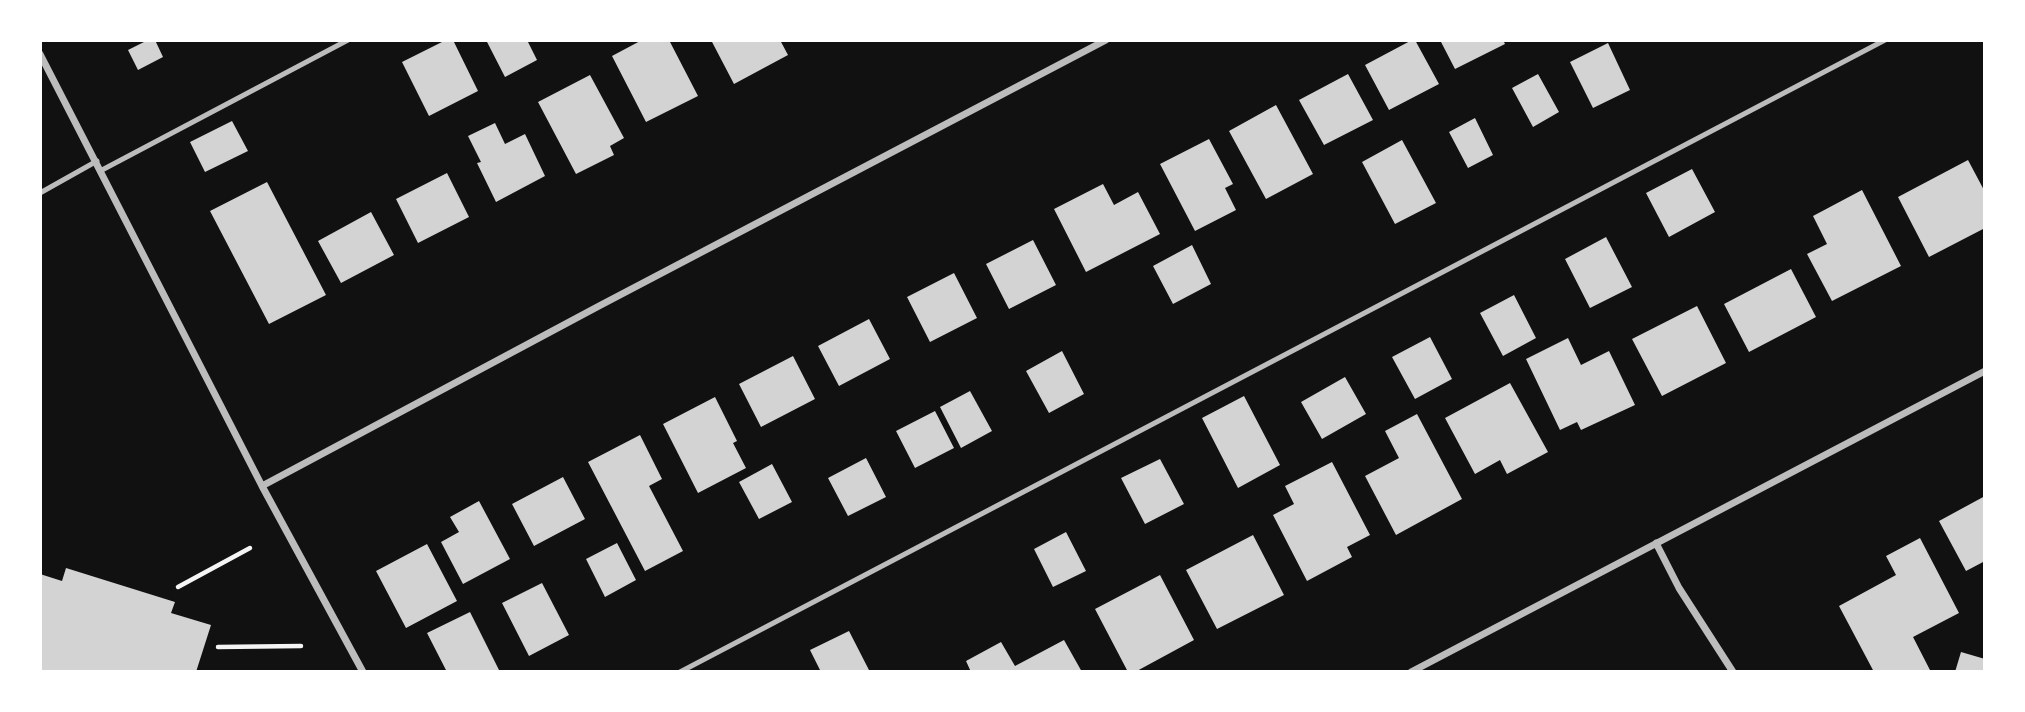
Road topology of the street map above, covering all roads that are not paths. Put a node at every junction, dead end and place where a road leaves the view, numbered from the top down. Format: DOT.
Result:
graph roads {
  1 [pos="348,40"];
  2 [pos="1106,40"];
  3 [pos="1885,40"];
  4 [pos="40,54"];
  5 [pos="97,161"];
  6 [pos="102,170"];
  7 [pos="40,192"];
  8 [pos="1985,371"];
  9 [pos="262,486"];
  10 [pos="1656,543"];
  11 [pos="363,672"];
  12 [pos="680,672"];
  13 [pos="1411,672"];
  14 [pos="1733,672"];
  1 -- 6 [label="lane"];
  2 -- 9 [label="street"];
  3 -- 12 [label="lane"];
  4 -- 5 [label="street"];
  5 -- 6 [label="street"];
  5 -- 7 [label="lane"];
  6 -- 9 [label="street"];
  8 -- 10 [label="street"];
  9 -- 11 [label="street"];
  10 -- 13 [label="street"];
  10 -- 14 [label="street"];
}
